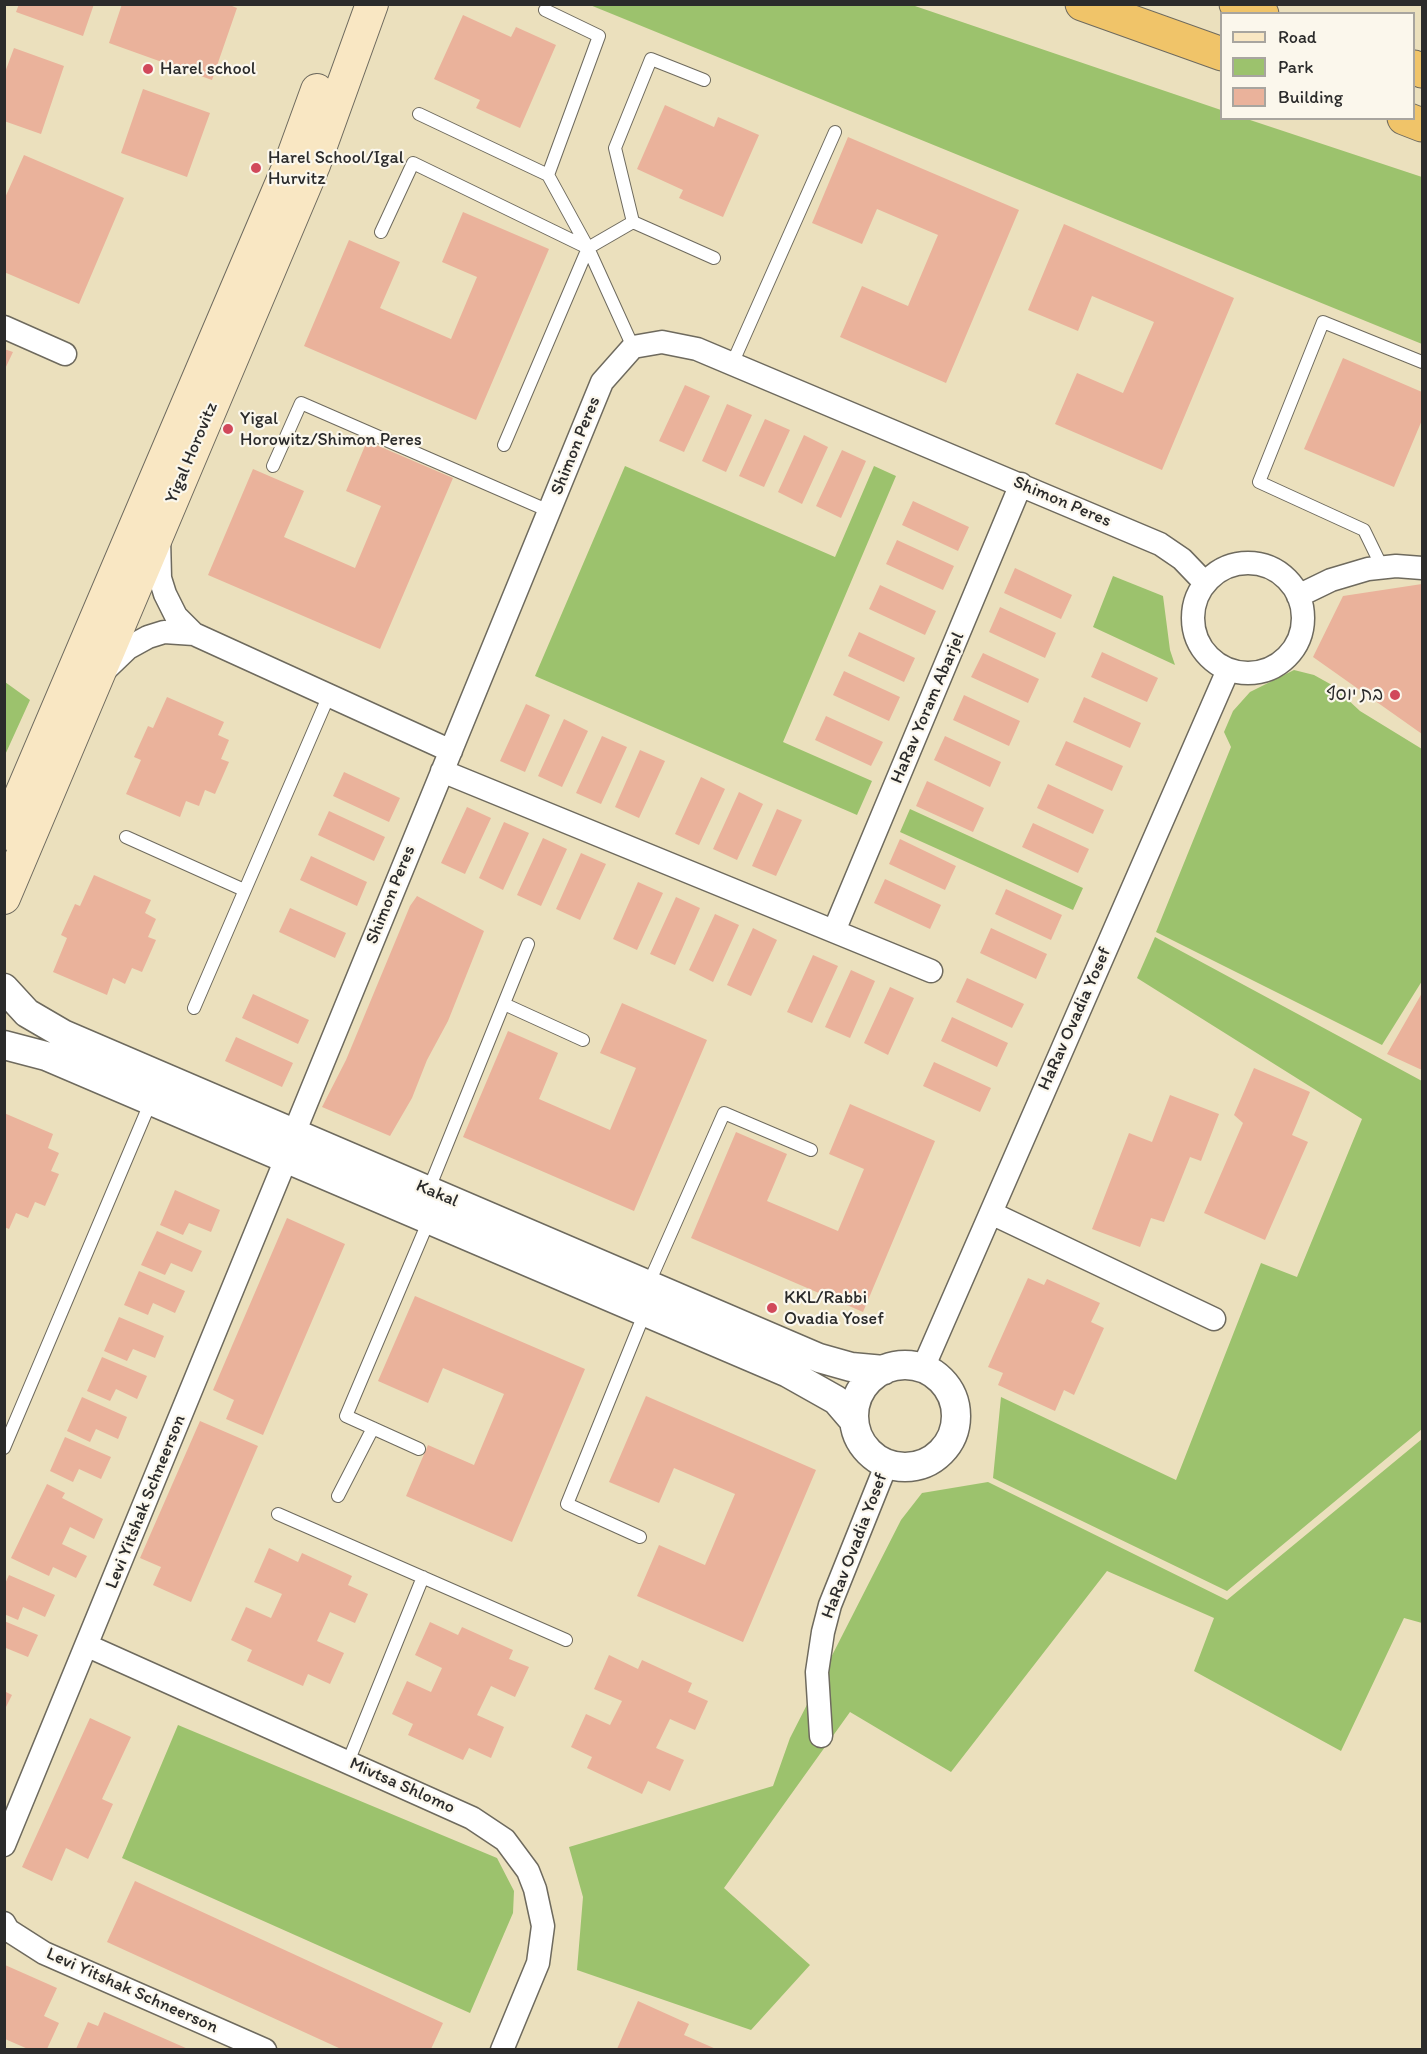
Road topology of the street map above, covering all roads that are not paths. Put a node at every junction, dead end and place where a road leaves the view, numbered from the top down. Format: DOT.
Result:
graph roads {
  1 [pos="349,4"];
  2 [pos="372,4"];
  3 [pos="1082,4"];
  4 [pos="1236,4"];
  5 [pos="545,10"];
  6 [pos="1257,12"];
  7 [pos="1220,54"];
  8 [pos="704,80"];
  9 [pos="419,114"];
  10 [pos="835,132"];
  11 [pos="548,175"];
  12 [pos="633,222"];
  13 [pos="381,232"];
  14 [pos="588,248"];
  15 [pos="714,258"];
  16 [pos="4,327"];
  17 [pos="633,347"];
  18 [pos="65,354"];
  19 [pos="1422,362"];
  20 [pos="732,364"];
  21 [pos="504,445"];
  22 [pos="273,466"];
  23 [pos="1021,484"];
  24 [pos="549,511"];
  25 [pos="158,533"];
  26 [pos="1382,567"];
  27 [pos="1422,568"];
  28 [pos="1205,583"];
  29 [pos="1298,596"];
  30 [pos="194,634"];
  31 [pos="1228,670"];
  32 [pos="97,677"];
  33 [pos="329,695"];
  34 [pos="446,761"];
  35 [pos="4,834"];
  36 [pos="126,837"];
  37 [pos="244,890"];
  38 [pos="4,898"];
  39 [pos="834,931"];
  40 [pos="528,944"];
  41 [pos="931,971"];
  42 [pos="4,988"];
  43 [pos="504,1004"];
  44 [pos="194,1008"];
  45 [pos="583,1040"];
  46 [pos="4,1045"];
  47 [pos="151,1101"];
  48 [pos="290,1146"];
  49 [pos="811,1150"];
  50 [pos="428,1191"];
  51 [pos="991,1213"];
  52 [pos="429,1220"];
  53 [pos="646,1299"];
  54 [pos="1214,1319"];
  55 [pos="923,1368"];
  56 [pos="884,1370"];
  57 [pos="854,1421"];
  58 [pos="373,1428"];
  59 [pos="4,1448"];
  60 [pos="419,1449"];
  61 [pos="886,1463"];
  62 [pos="338,1496"];
  63 [pos="278,1514"];
  64 [pos="640,1537"];
  65 [pos="423,1577"];
  66 [pos="566,1640"];
  67 [pos="88,1646"];
  68 [pos="821,1736"];
  69 [pos="348,1762"];
  70 [pos="4,1845"];
  71 [pos="4,1923"];
  72 [pos="265,2049"];
  73 [pos="502,2049"];
  1 -- 35 [label="main road, Yigal Horovitz"];
  2 -- 25 [label="main road, Yigal Horovitz"];
  3 -- 7 [label="highway"];
  4 -- 6 [label="highway"];
  5 -- 11 [label="lane"];
  8 -- 12 [label="lane"];
  9 -- 11 [label="lane"];
  10 -- 20 [label="lane"];
  11 -- 14 [label="lane"];
  12 -- 14 [label="lane"];
  12 -- 15 [label="lane"];
  13 -- 14 [label="lane"];
  14 -- 17 [label="lane"];
  14 -- 21 [label="lane"];
  16 -- 18 [label="street"];
  17 -- 20 [label="street, Shimon Peres"];
  17 -- 24 [label="street, Shimon Peres"];
  19 -- 26 [label="lane"];
  20 -- 23 [label="street, Shimon Peres"];
  22 -- 24 [label="lane"];
  23 -- 28 [label="street, Shimon Peres"];
  23 -- 39 [label="street, HaRav Yoram Abarjel"];
  24 -- 34 [label="street, Shimon Peres"];
  25 -- 30 [label="street"];
  25 -- 32 [label="main road, Yigal Horovitz"];
  26 -- 27 [label="street"];
  26 -- 29 [label="street"];
  28 -- 29 [label="street"];
  28 -- 31 [label="street"];
  29 -- 31 [label="street"];
  30 -- 32 [label="street"];
  30 -- 33 [label="street"];
  31 -- 51 [label="street, HaRav Ovadia Yosef"];
  32 -- 38 [label="main road, Yigal Horovitz"];
  33 -- 34 [label="street"];
  33 -- 37 [label="lane"];
  34 -- 39 [label="street"];
  34 -- 48 [label="street, Shimon Peres"];
  36 -- 37 [label="lane"];
  37 -- 44 [label="lane"];
  39 -- 41 [label="street"];
  40 -- 43 [label="lane"];
  42 -- 48 [label="street, Kakal"];
  43 -- 45 [label="lane"];
  43 -- 50 [label="lane"];
  46 -- 47 [label="street, Kakal"];
  47 -- 48 [label="street, Kakal"];
  47 -- 59 [label="lane"];
  48 -- 50 [label="street, Kakal"];
  48 -- 52 [label="street, Kakal"];
  48 -- 67 [label="street, Levi Yitshak Schneerson"];
  49 -- 53 [label="lane"];
  50 -- 53 [label="street, Kakal"];
  51 -- 54 [label="street"];
  51 -- 55 [label="street, HaRav Ovadia Yosef"];
  52 -- 53 [label="street, Kakal"];
  52 -- 58 [label="lane"];
  53 -- 56 [label="street, Kakal"];
  53 -- 57 [label="street, Kakal"];
  53 -- 64 [label="lane"];
  55 -- 56 [label="street"];
  55 -- 61 [label="street"];
  56 -- 57 [label="street"];
  57 -- 61 [label="street"];
  58 -- 60 [label="lane"];
  58 -- 62 [label="lane"];
  61 -- 68 [label="street, HaRav Ovadia Yosef"];
  63 -- 65 [label="lane"];
  65 -- 66 [label="lane"];
  65 -- 69 [label="lane"];
  67 -- 69 [label="street, Mivtsa Shlomo"];
  67 -- 70 [label="street, Levi Yitshak Schneerson"];
  69 -- 73 [label="street, Mivtsa Shlomo"];
  71 -- 72 [label="street, Levi Yitshak Schneerson"];
}
